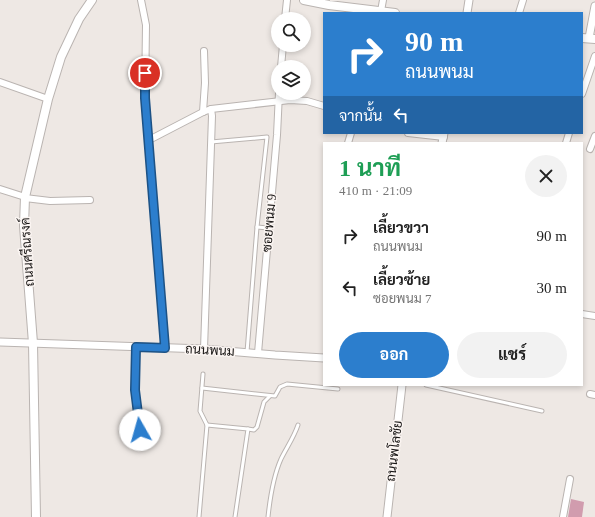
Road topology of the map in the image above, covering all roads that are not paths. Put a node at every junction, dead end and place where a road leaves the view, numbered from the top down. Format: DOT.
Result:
graph roads {
  1 [pos="92,0"];
  2 [pos="141,0"];
  3 [pos="287,0"];
  4 [pos="304,0"];
  5 [pos="383,0"];
  6 [pos="469,0"];
  7 [pos="523,0"];
  8 [pos="330,2"];
  9 [pos="595,6"];
  10 [pos="381,11"];
  11 [pos="286,12"];
  12 [pos="388,12"];
  13 [pos="467,12"];
  14 [pos="519,12"];
  15 [pos="589,38"];
  16 [pos="204,51"];
  17 [pos="595,56"];
  18 [pos="0,82"];
  19 [pos="583,91"];
  20 [pos="48,99"];
  21 [pos="279,101"];
  22 [pos="323,106"];
  23 [pos="211,109"];
  24 [pos="203,112"];
  25 [pos="415,134"];
  26 [pos="595,136"];
  27 [pos="443,138"];
  28 [pos="149,140"];
  29 [pos="211,142"];
  30 [pos="590,149"];
  31 [pos="0,189"];
  32 [pos="25,198"];
  33 [pos="90,200"];
  34 [pos="257,227"];
  35 [pos="268,228"];
  36 [pos="583,314"];
  37 [pos="595,316"];
  38 [pos="0,342"];
  39 [pos="33,344"];
  40 [pos="136,347"];
  41 [pos="165,348"];
  42 [pos="204,349"];
  43 [pos="247,353"];
  44 [pos="258,353"];
  45 [pos="323,358"];
  46 [pos="203,374"];
  47 [pos="402,386"];
  48 [pos="430,386"];
  49 [pos="202,388"];
  50 [pos="338,389"];
  51 [pos="270,396"];
  52 [pos="542,411"];
  53 [pos="207,425"];
  54 [pos="298,425"];
  55 [pos="248,429"];
  56 [pos="142,444"];
  57 [pos="570,479"];
  58 [pos="36,517"];
  59 [pos="199,517"];
  60 [pos="235,517"];
  61 [pos="268,517"];
  62 [pos="387,517"];
  63 [pos="563,517"];
  1 -- 20 [label="main road, ถนนศรีณรงค์"];
  2 -- 28 [label="street"];
  3 -- 11 [label="street"];
  4 -- 8 [label="main road"];
  5 -- 10 [label="street"];
  6 -- 13 [label="street"];
  7 -- 14 [label="street"];
  8 -- 10 [label="main road"];
  9 -- 15 [label="street"];
  10 -- 12 [label="main road"];
  16 -- 24 [label="street"];
  17 -- 19 [label="street"];
  18 -- 20 [label="street"];
  20 -- 32 [label="main road, ถนนศรีณรงค์"];
  21 -- 22 [label="street"];
  21 -- 23 [label="street"];
  21 -- 35 [label="street, ซอยพนม 9"];
  23 -- 24 [label="street"];
  23 -- 29 [label="street"];
  24 -- 28 [label="street"];
  25 -- 27 [label="street"];
  26 -- 30 [label="street"];
  28 -- 41 [label="street"];
  29 -- 34 [label="lane"];
  29 -- 42 [label="street"];
  31 -- 32 [label="street"];
  32 -- 33 [label="street"];
  32 -- 39 [label="main road, ถนนศรีณรงค์"];
  34 -- 35 [label="lane"];
  34 -- 43 [label="lane"];
  35 -- 44 [label="street, ซอยพนม 9"];
  36 -- 37 [label="street"];
  38 -- 39 [label="street, ถนนพนม"];
  39 -- 40 [label="street, ถนนพนม"];
  39 -- 58 [label="main road, ถนนศรีณรงค์"];
  40 -- 41 [label="street, ถนนพนม"];
  40 -- 56 [label="street"];
  41 -- 42 [label="street, ถนนพนม"];
  42 -- 43 [label="street, ถนนพนม"];
  43 -- 44 [label="street, ถนนพนม"];
  44 -- 45 [label="street, ถนนพนม"];
  46 -- 49 [label="lane"];
  47 -- 62 [label="street, ถนนพโลชัย"];
  48 -- 52 [label="lane"];
  49 -- 51 [label="lane"];
  49 -- 53 [label="lane"];
  50 -- 51 [label="lane"];
  51 -- 55 [label="lane"];
  53 -- 55 [label="lane"];
  53 -- 59 [label="lane"];
  54 -- 61 [label="lane"];
  55 -- 60 [label="lane"];
  57 -- 63 [label="street"];
}
